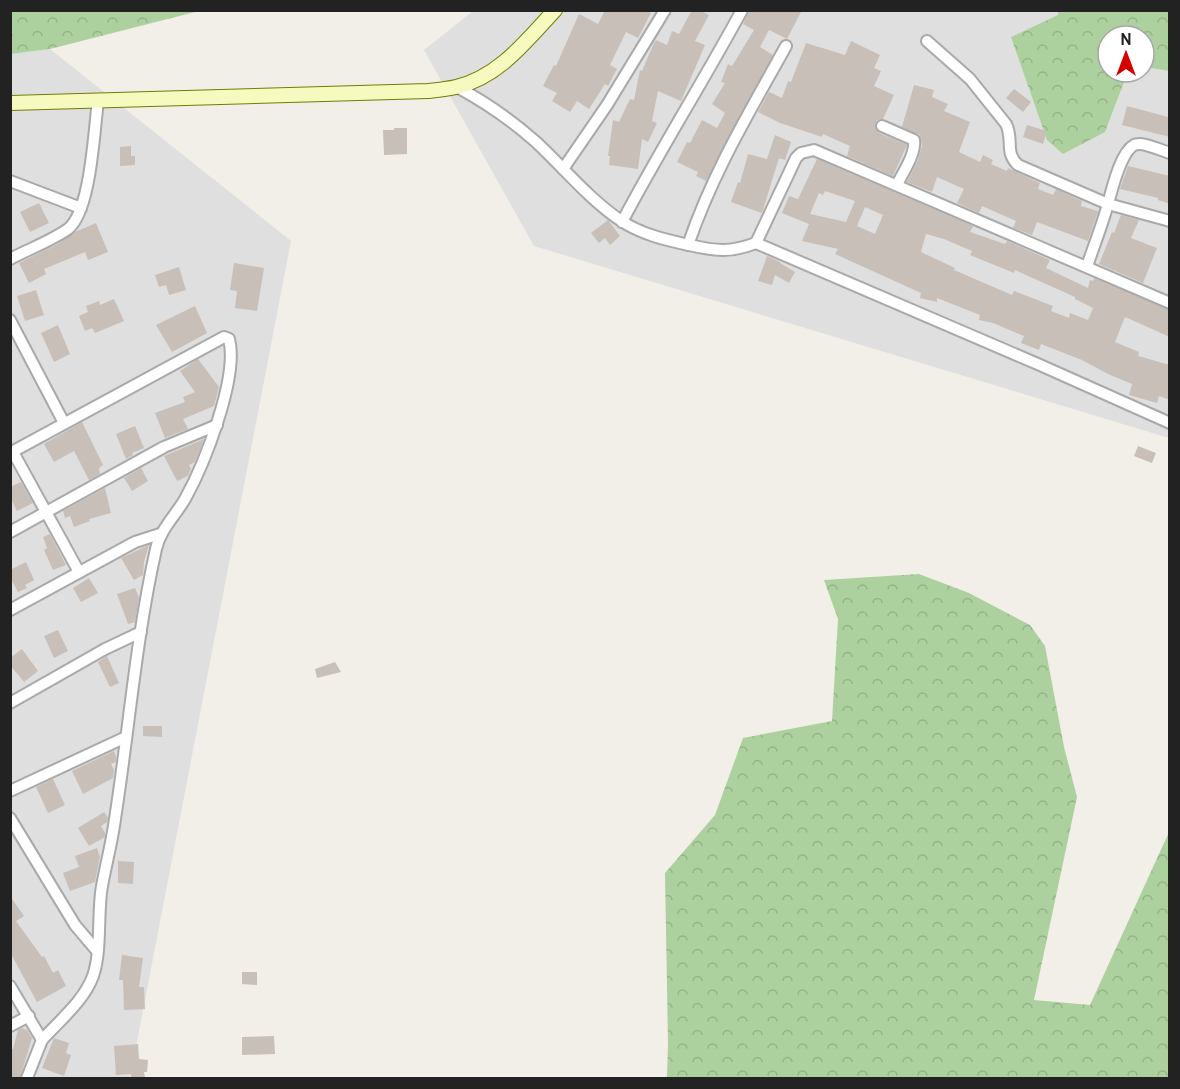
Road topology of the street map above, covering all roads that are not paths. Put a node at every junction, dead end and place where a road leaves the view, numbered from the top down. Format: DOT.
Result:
graph roads {
  1 [pos="555,10"];
  2 [pos="665,10"];
  3 [pos="742,10"];
  4 [pos="927,41"];
  5 [pos="786,46"];
  6 [pos="457,87"];
  7 [pos="98,101"];
  8 [pos="10,103"];
  9 [pos="882,126"];
  10 [pos="1170,153"];
  11 [pos="563,169"];
  12 [pos="10,181"];
  13 [pos="897,185"];
  14 [pos="1108,204"];
  15 [pos="81,208"];
  16 [pos="1170,221"];
  17 [pos="622,222"];
  18 [pos="756,243"];
  19 [pos="688,245"];
  20 [pos="10,259"];
  21 [pos="1087,267"];
  22 [pos="1170,303"];
  23 [pos="10,320"];
  24 [pos="64,423"];
  25 [pos="1170,423"];
  26 [pos="217,424"];
  27 [pos="12,452"];
  28 [pos="47,513"];
  29 [pos="10,532"];
  30 [pos="159,534"];
  31 [pos="79,572"];
  32 [pos="10,610"];
  33 [pos="141,632"];
  34 [pos="10,703"];
  35 [pos="126,737"];
  36 [pos="10,791"];
  37 [pos="10,818"];
  38 [pos="97,951"];
  39 [pos="10,986"];
  40 [pos="29,1016"];
  41 [pos="10,1026"];
  42 [pos="42,1040"];
  43 [pos="27,1078"];
  1 -- 6 [label="main road"];
  2 -- 11 [label="street"];
  3 -- 17 [label="street"];
  4 -- 14 [label="street"];
  5 -- 19 [label="street"];
  6 -- 7 [label="main road"];
  6 -- 11 [label="street"];
  7 -- 8 [label="main road"];
  7 -- 15 [label="street"];
  9 -- 13 [label="street"];
  10 -- 14 [label="street"];
  11 -- 17 [label="street"];
  12 -- 15 [label="street"];
  13 -- 18 [label="street"];
  13 -- 21 [label="street"];
  14 -- 16 [label="street"];
  14 -- 21 [label="street"];
  15 -- 20 [label="street"];
  17 -- 19 [label="street"];
  18 -- 19 [label="street"];
  18 -- 25 [label="street"];
  21 -- 22 [label="street"];
  23 -- 24 [label="street"];
  24 -- 26 [label="street"];
  24 -- 27 [label="street"];
  26 -- 28 [label="street"];
  26 -- 30 [label="street"];
  27 -- 28 [label="street"];
  28 -- 29 [label="street"];
  28 -- 31 [label="street"];
  30 -- 31 [label="street"];
  30 -- 33 [label="street"];
  31 -- 32 [label="street"];
  33 -- 34 [label="street"];
  33 -- 35 [label="street"];
  35 -- 36 [label="street"];
  35 -- 38 [label="street"];
  37 -- 38 [label="street"];
  38 -- 42 [label="street"];
  39 -- 40 [label="street"];
  40 -- 41 [label="street"];
  40 -- 42 [label="street"];
  42 -- 43 [label="street"];
}
